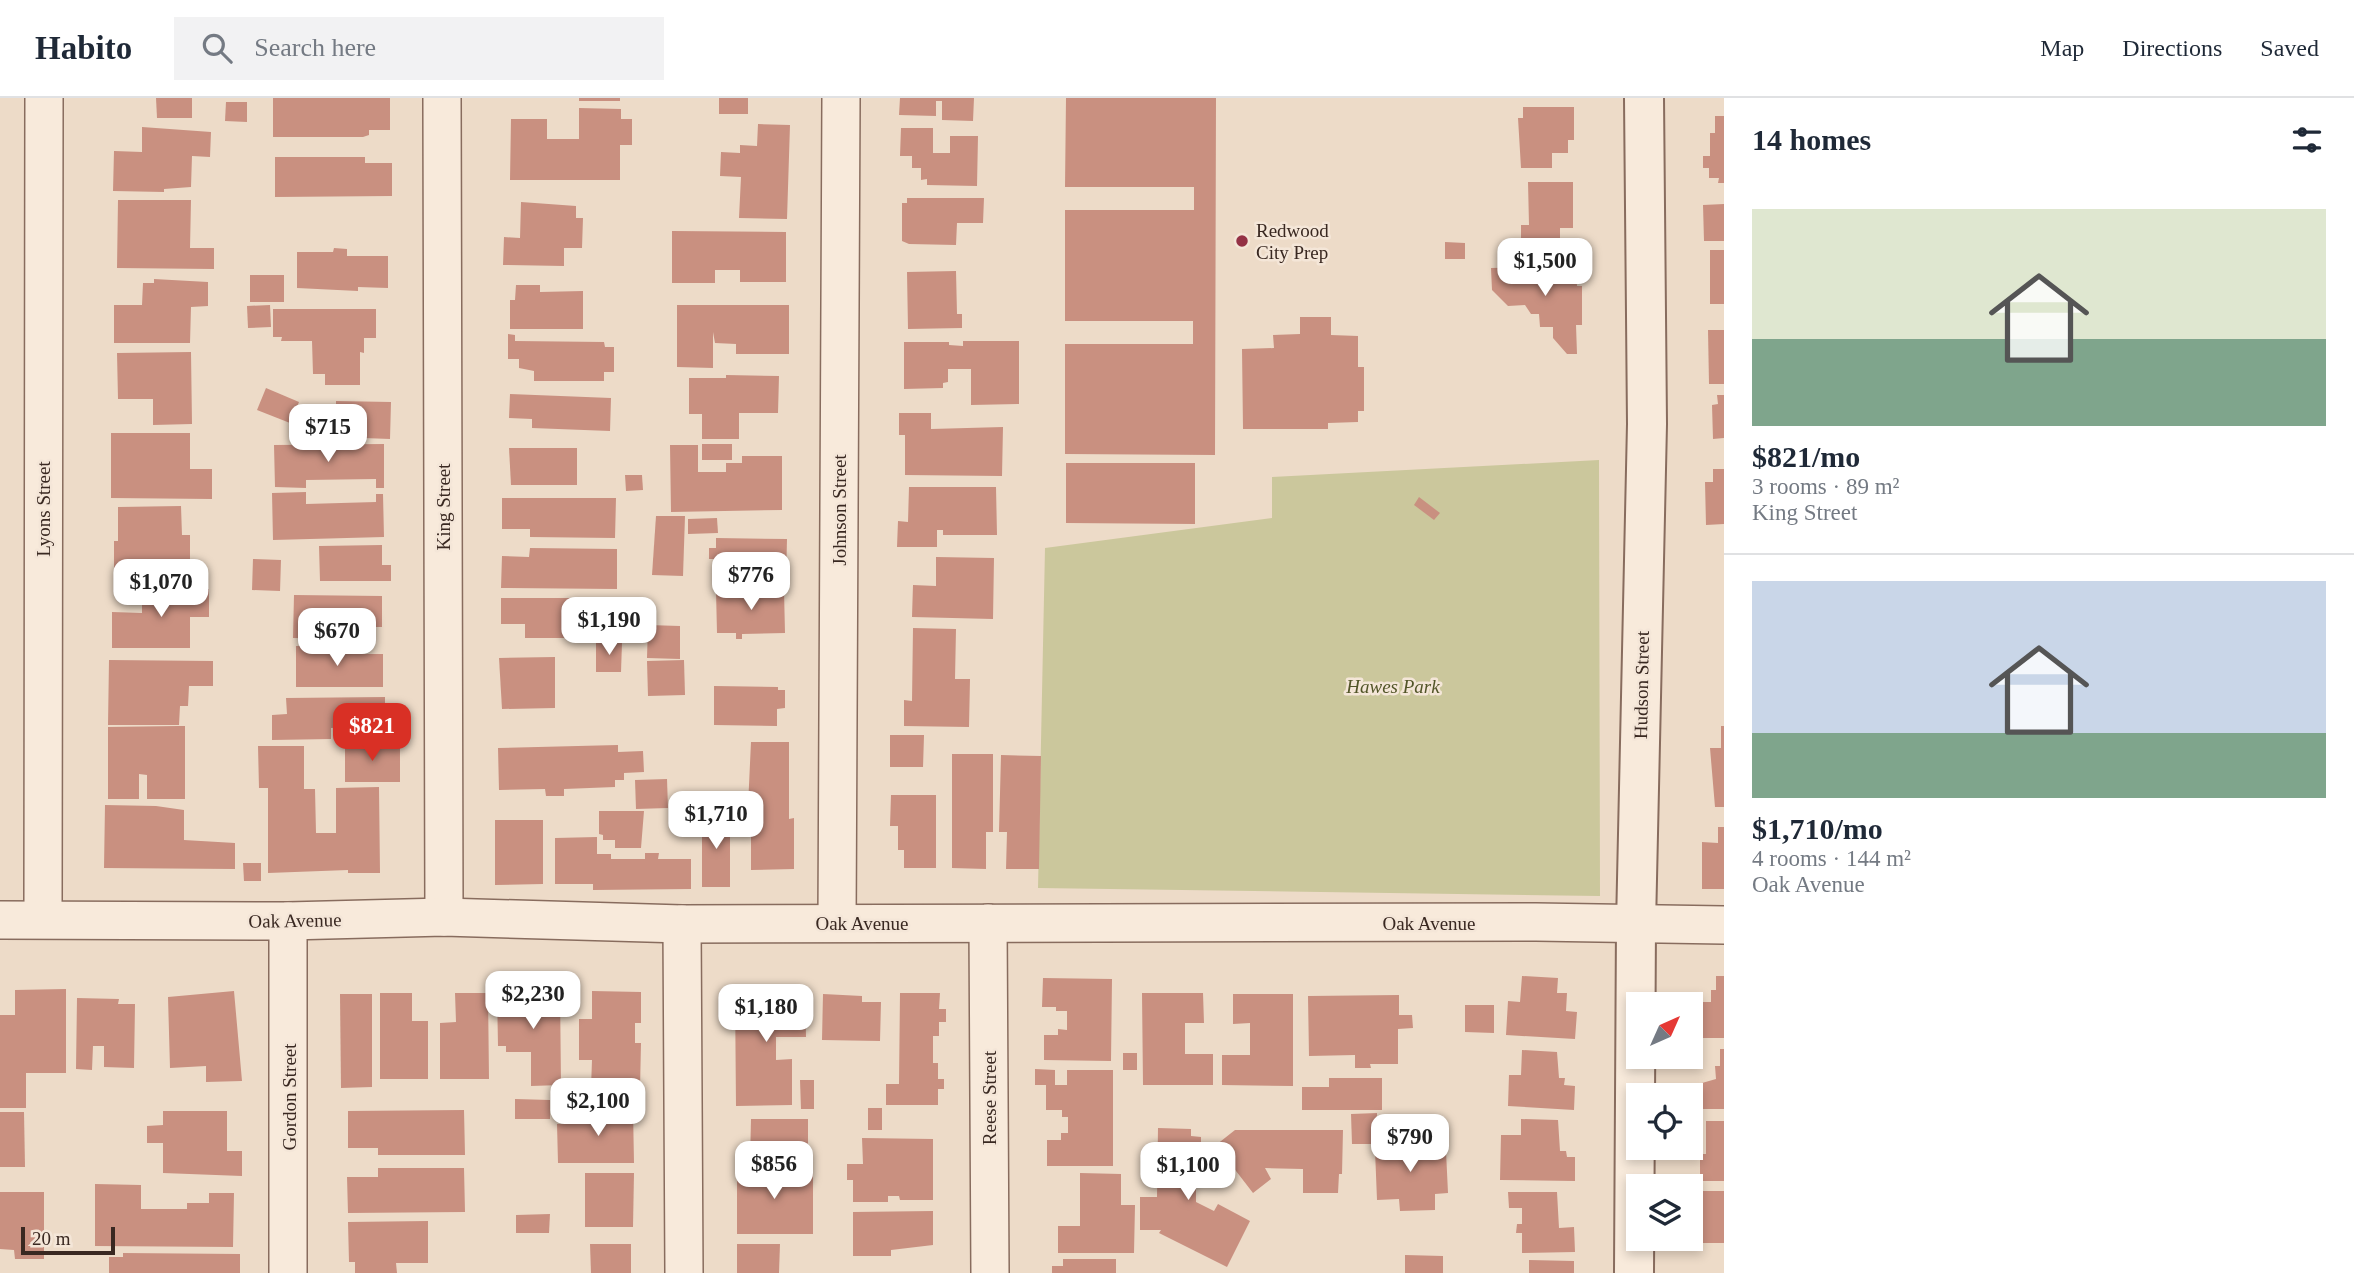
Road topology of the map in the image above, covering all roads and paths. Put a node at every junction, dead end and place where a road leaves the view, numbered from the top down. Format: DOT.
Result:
graph roads {
  1 [pos="44,98"];
  2 [pos="442,98"];
  3 [pos="841,98"];
  4 [pos="1644,98"];
  5 [pos="444,917"];
  6 [pos="43,919"];
  7 [pos="0,920"];
  8 [pos="288,921"];
  9 [pos="682,923"];
  10 [pos="837,923"];
  11 [pos="988,923"];
  12 [pos="1636,925"];
  13 [pos="1724,925"];
  14 [pos="288,1273"];
  15 [pos="684,1273"];
  16 [pos="990,1273"];
  17 [pos="1634,1273"];
  1 -- 6 [label="street, Lyons Street"];
  2 -- 5 [label="street, King Street"];
  3 -- 10 [label="street, Johnson Street"];
  4 -- 12 [label="street, Hudson Street"];
  5 -- 8 [label="street, Oak Avenue"];
  5 -- 9 [label="street, Oak Avenue"];
  6 -- 7 [label="street, Oak Avenue"];
  6 -- 8 [label="street, Oak Avenue"];
  8 -- 14 [label="street, Gordon Street"];
  9 -- 10 [label="street, Oak Avenue"];
  9 -- 15 [label="street"];
  10 -- 11 [label="street, Oak Avenue"];
  11 -- 12 [label="street, Oak Avenue"];
  11 -- 16 [label="street, Reese Street"];
  12 -- 13 [label="street, Oak Avenue"];
  12 -- 17 [label="street, Hudson Street"];
}
